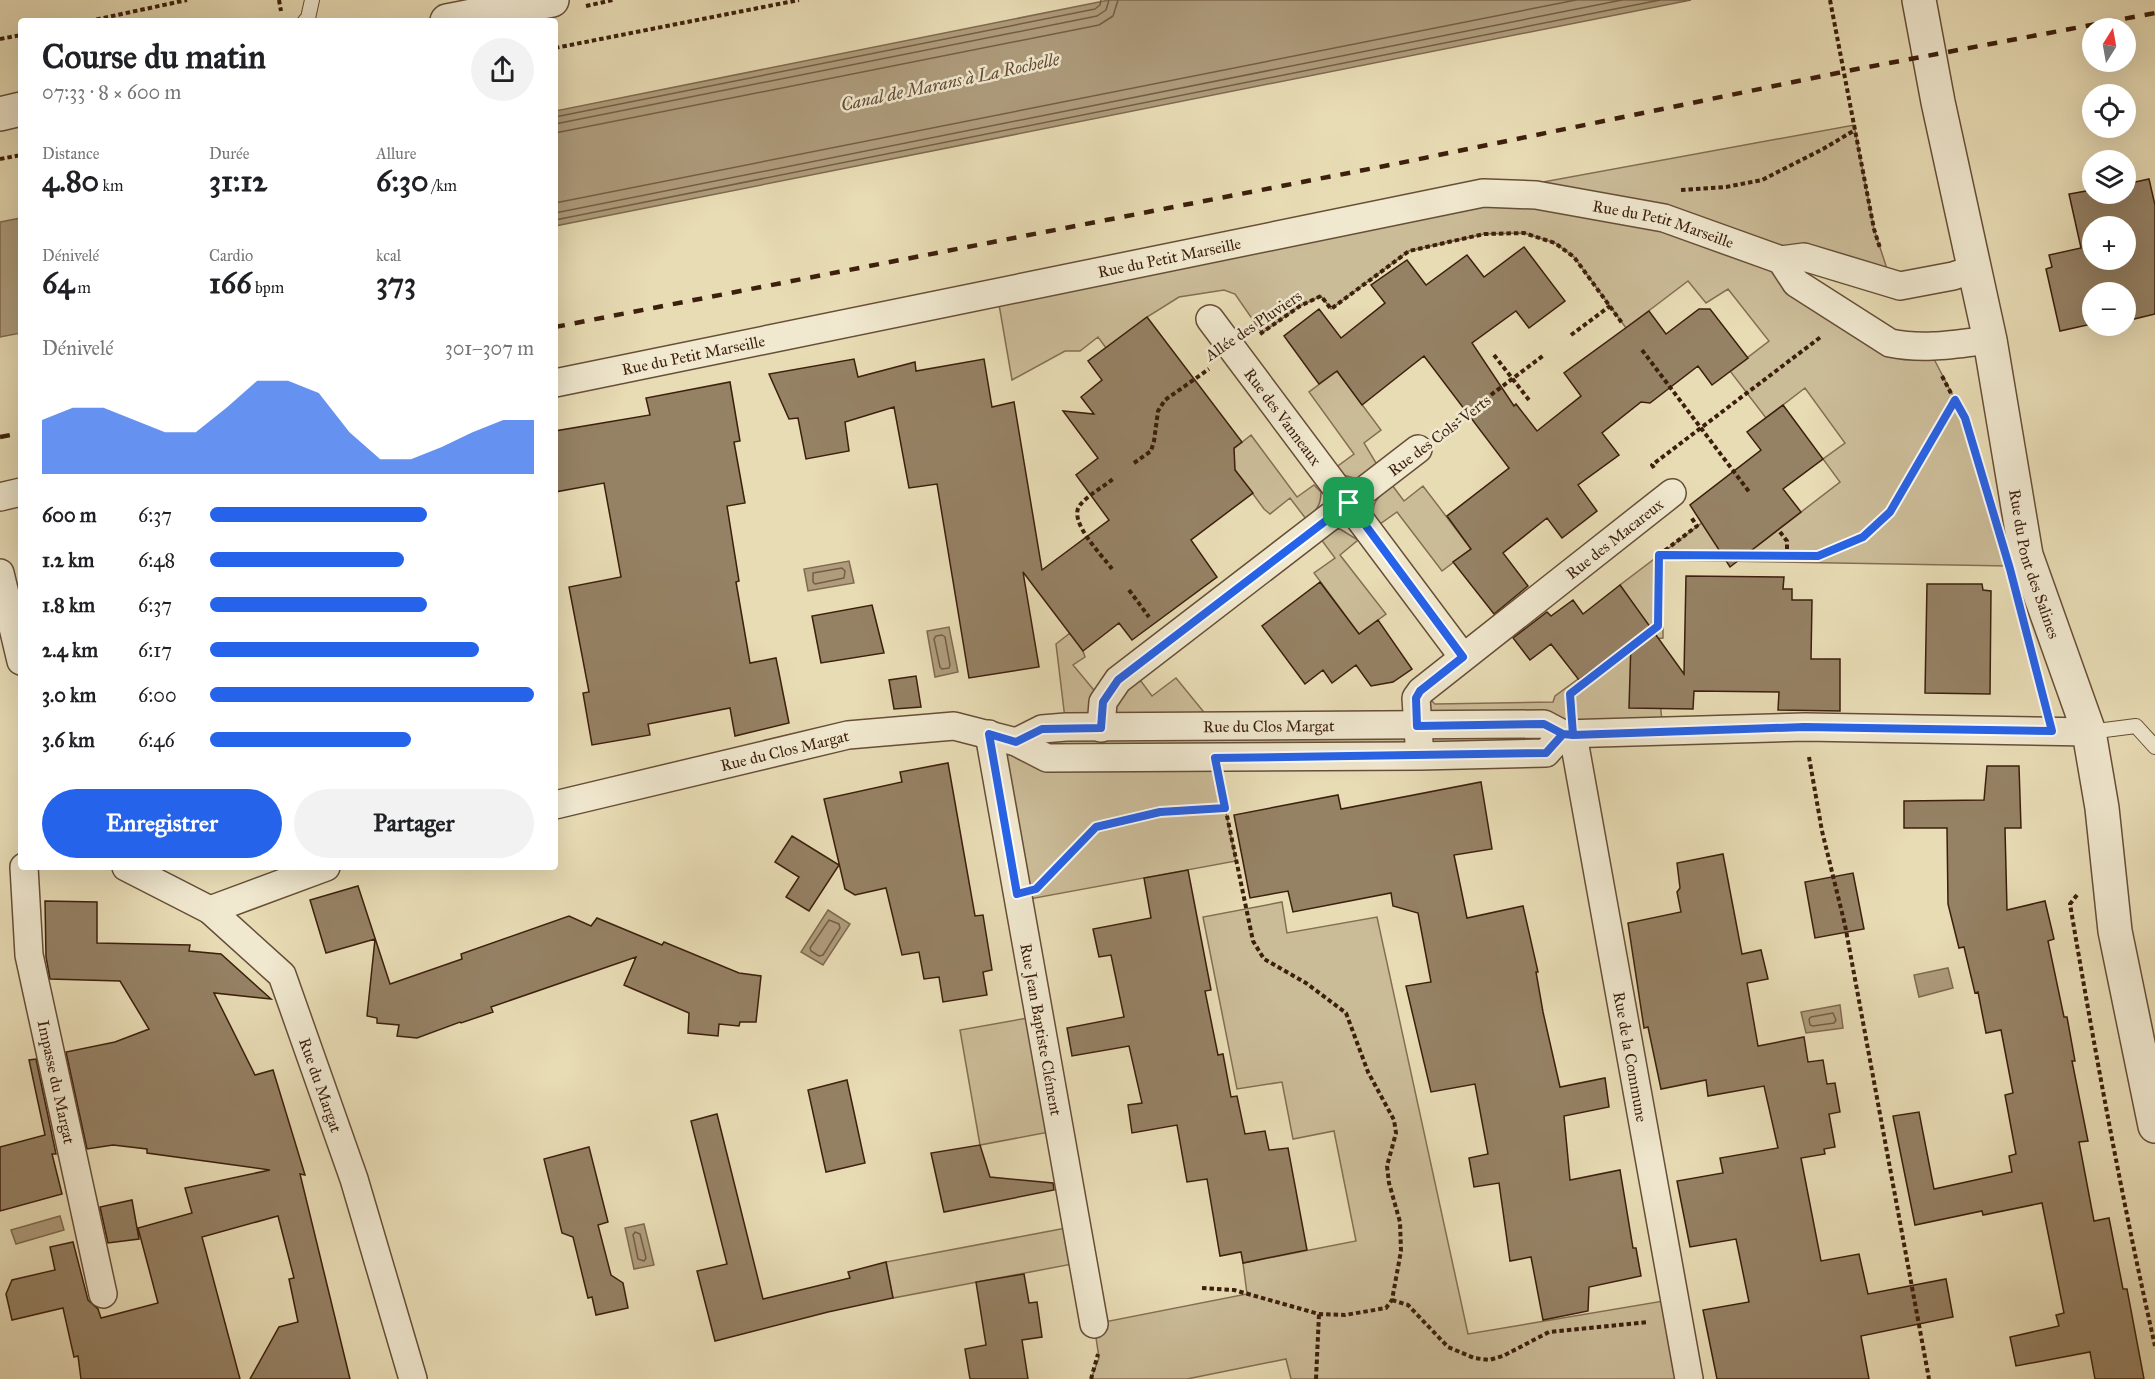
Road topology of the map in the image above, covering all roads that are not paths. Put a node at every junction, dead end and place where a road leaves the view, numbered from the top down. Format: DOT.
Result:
graph roads {
  1 [pos="312,0"];
  2 [pos="552,0"];
  3 [pos="1919,0"];
  4 [pos="308,18"];
  5 [pos="462,18"];
  6 [pos="18,110"];
  7 [pos="0,114"];
  8 [pos="1781,260"];
  9 [pos="1974,269"];
  10 [pos="1210,319"];
  11 [pos="1990,340"];
  12 [pos="558,382"];
  13 [pos="1418,449"];
  14 [pos="18,493"];
  15 [pos="1672,493"];
  16 [pos="0,497"];
  17 [pos="1349,503"];
  18 [pos="0,573"];
  19 [pos="18,648"];
  20 [pos="1463,657"];
  21 [pos="1417,726"];
  22 [pos="1101,728"];
  23 [pos="2089,732"];
  24 [pos="989,734"];
  25 [pos="1568,734"];
  26 [pos="1016,742"];
  27 [pos="2155,747"];
  28 [pos="1420,756"];
  29 [pos="558,804"];
  30 [pos="24,870"];
  31 [pos="132,870"];
  32 [pos="318,870"];
  33 [pos="210,910"];
  34 [pos="2155,1126"];
  35 [pos="103,1294"];
  36 [pos="1094,1324"];
  37 [pos="413,1379"];
  38 [pos="1689,1379"];
  1 -- 4 [label="lane"];
  2 -- 5 [label="street"];
  3 -- 9 [label="street, Rue du Pont des Salines"];
  6 -- 7 [label="street"];
  8 -- 9 [label="street, Rue du Petit Marseille"];
  8 -- 11 [label="street"];
  8 -- 12 [label="street, Rue du Petit Marseille"];
  9 -- 11 [label="street, Rue du Pont des Salines"];
  10 -- 17 [label="street, Rue des Vanneaux"];
  11 -- 23 [label="street, Rue du Pont des Salines"];
  13 -- 17 [label="street, Rue des Cols-Verts"];
  14 -- 16 [label="street"];
  15 -- 20 [label="street, Rue des Macareux"];
  17 -- 20 [label="street, Rue des Vanneaux"];
  17 -- 22 [label="street, Rue des Cols-Verts"];
  18 -- 19 [label="street"];
  20 -- 21 [label="street, Rue des Macareux"];
  21 -- 22 [label="street, Rue du Clos Margat"];
  21 -- 25 [label="street, Rue du Clos Margat"];
  21 -- 28 [label="street"];
  22 -- 26 [label="street, Rue du Clos Margat"];
  23 -- 25 [label="street, Rue du Clos Margat"];
  23 -- 27 [label="lane"];
  23 -- 34 [label="street, Rue du Pont des Salines"];
  24 -- 26 [label="street, Rue du Clos Margat"];
  24 -- 29 [label="street, Rue du Clos Margat"];
  24 -- 36 [label="street, Rue Jean Baptiste Clément"];
  25 -- 28 [label="street, Rue du Clos Margat"];
  25 -- 38 [label="street, Rue de la Commune"];
  26 -- 28 [label="street, Rue du Clos Margat"];
  30 -- 35 [label="street, Impasse du Margat"];
  31 -- 33 [label="street, Rue du Margat"];
  32 -- 33 [label="street"];
  33 -- 37 [label="street, Rue du Margat"];
}
